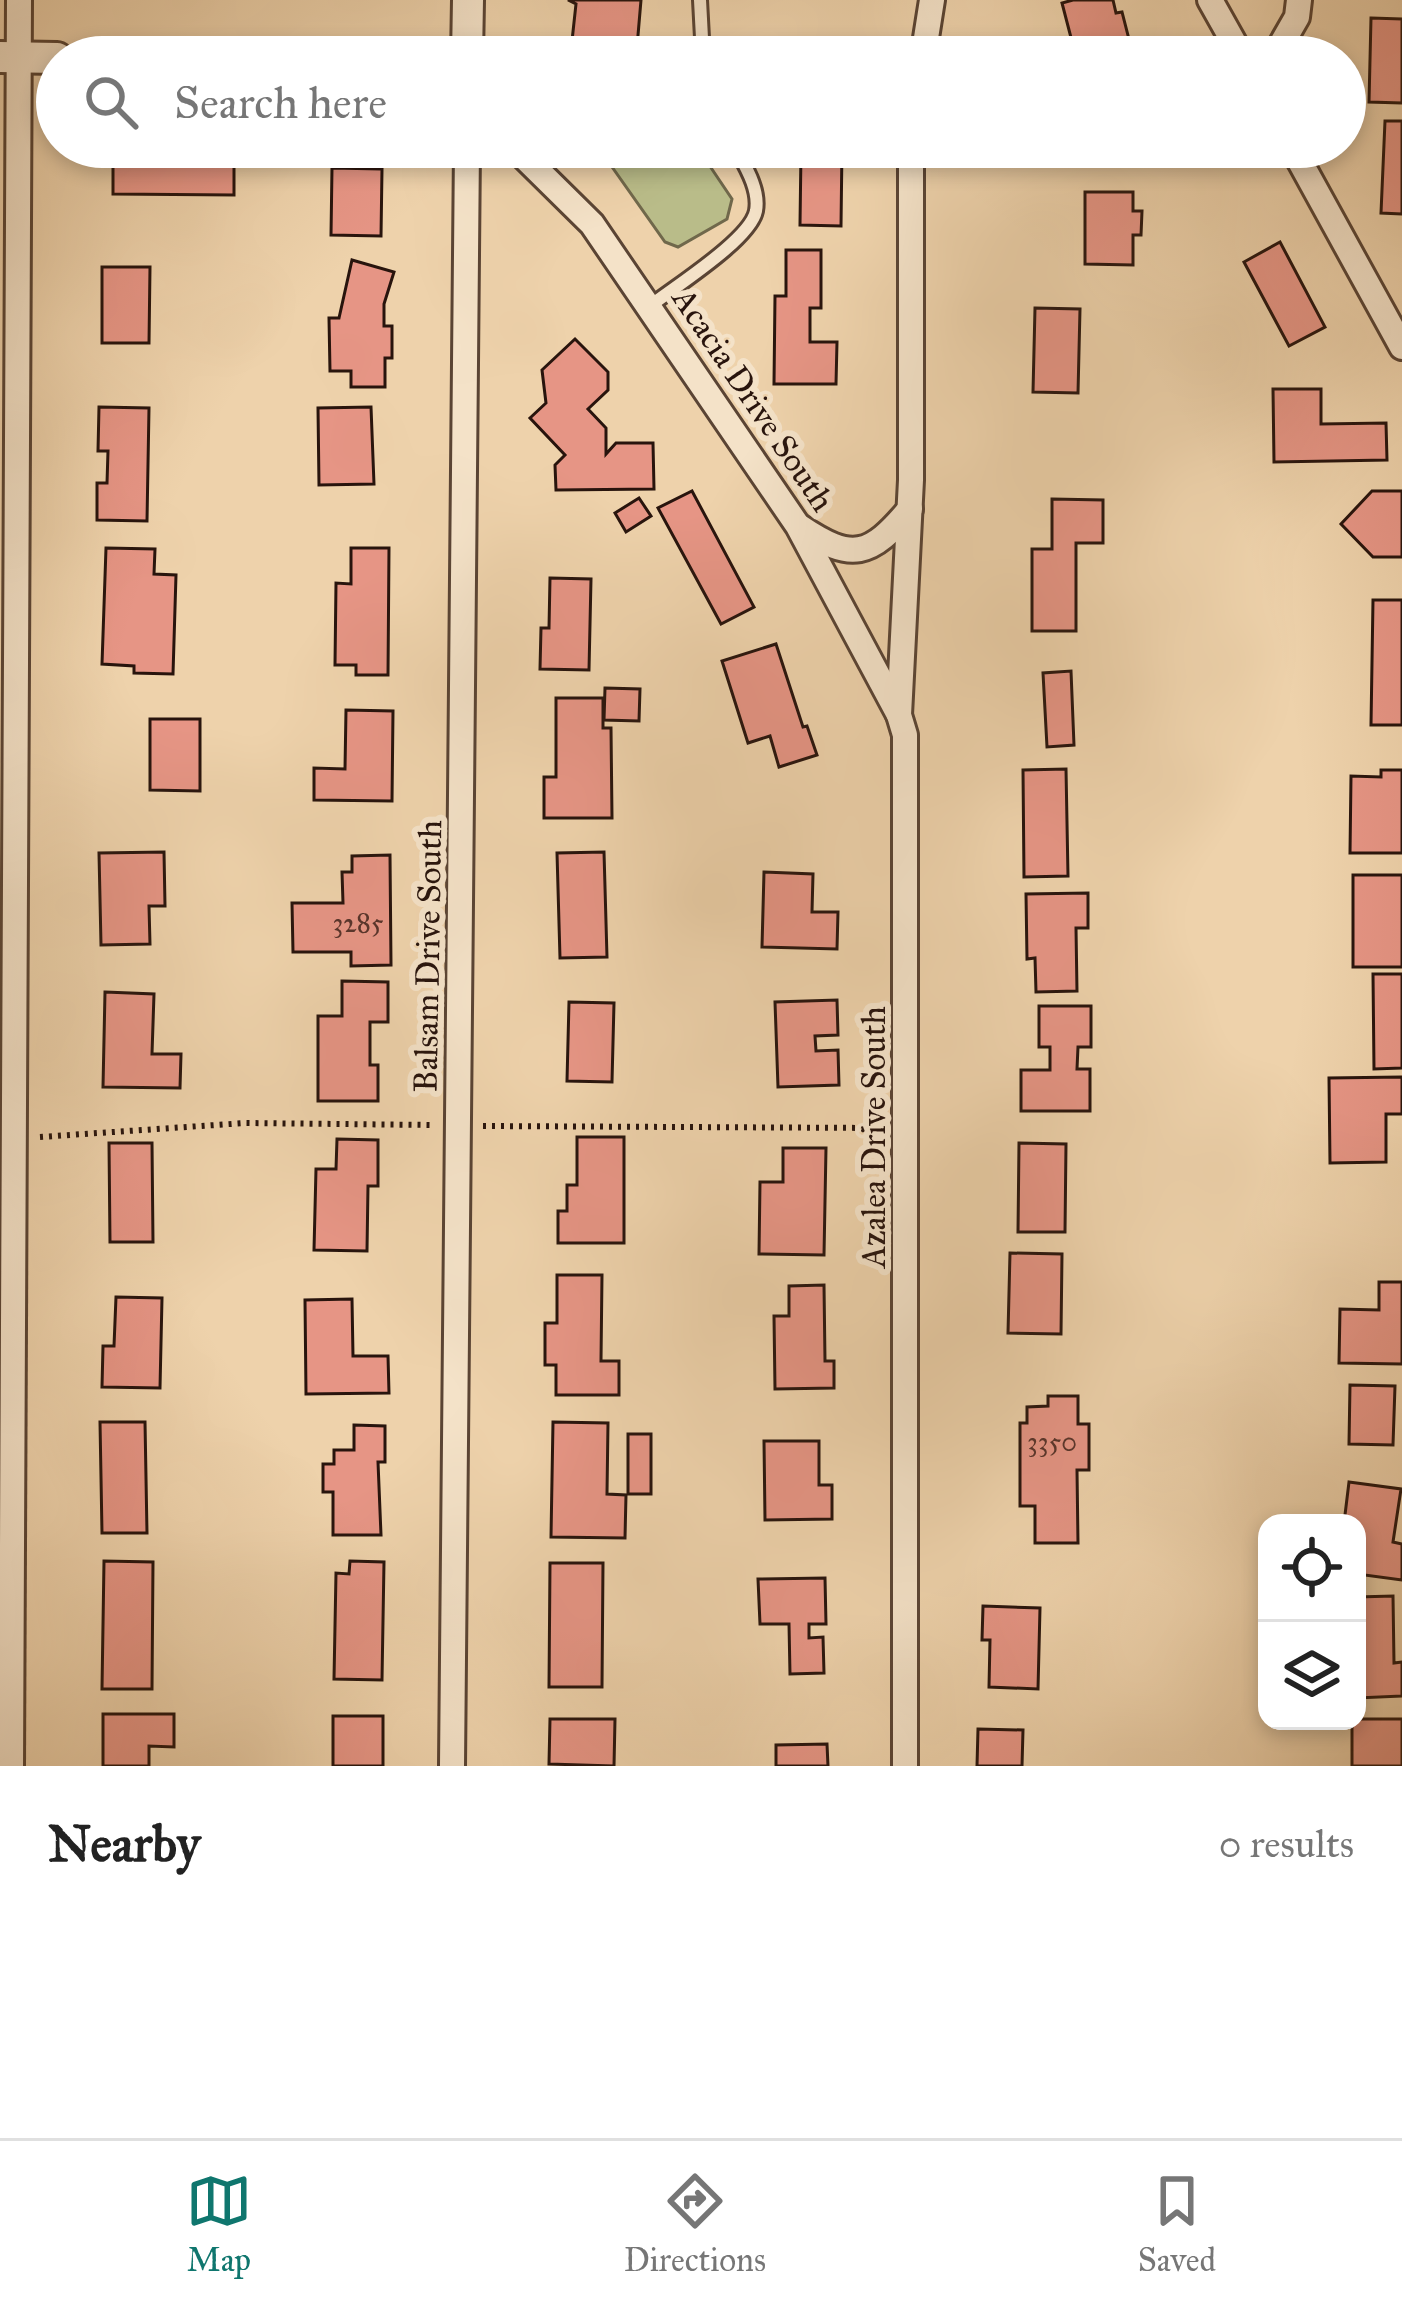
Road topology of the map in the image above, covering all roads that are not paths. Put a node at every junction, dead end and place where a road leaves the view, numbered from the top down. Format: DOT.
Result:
graph roads {
  1 [pos="19,0"];
  2 [pos="468,0"];
  3 [pos="700,0"];
  4 [pos="932,0"];
  5 [pos="1210,0"];
  6 [pos="1299,0"];
  7 [pos="467,36"];
  8 [pos="702,36"];
  9 [pos="926,36"];
  10 [pos="1230,36"];
  11 [pos="1286,36"];
  12 [pos="8,57"];
  13 [pos="466,168"];
  14 [pos="535,168"];
  15 [pos="746,168"];
  16 [pos="911,168"];
  17 [pos="1304,168"];
  18 [pos="649,307"];
  19 [pos="1402,347"];
  20 [pos="910,509"];
  21 [pos="798,526"];
  22 [pos="899,715"];
  23 [pos="11,1766"];
  24 [pos="452,1766"];
  25 [pos="905,1766"];
  1 -- 12 [label="street"];
  2 -- 7 [label="street"];
  3 -- 8 [label="lane"];
  4 -- 9 [label="street"];
  5 -- 10 [label="street"];
  6 -- 11 [label="street"];
  12 -- 23 [label="street"];
  13 -- 24 [label="street, Balsam Drive South"];
  14 -- 18 [label="street, Acacia Drive South"];
  15 -- 18 [label="lane"];
  16 -- 20 [label="street, Azalea Drive South"];
  17 -- 19 [label="street"];
  18 -- 21 [label="street, Acacia Drive South"];
  20 -- 21 [label="street"];
  20 -- 22 [label="street, Azalea Drive South"];
  21 -- 22 [label="street, Acacia Drive South"];
  22 -- 25 [label="street, Azalea Drive South"];
}
